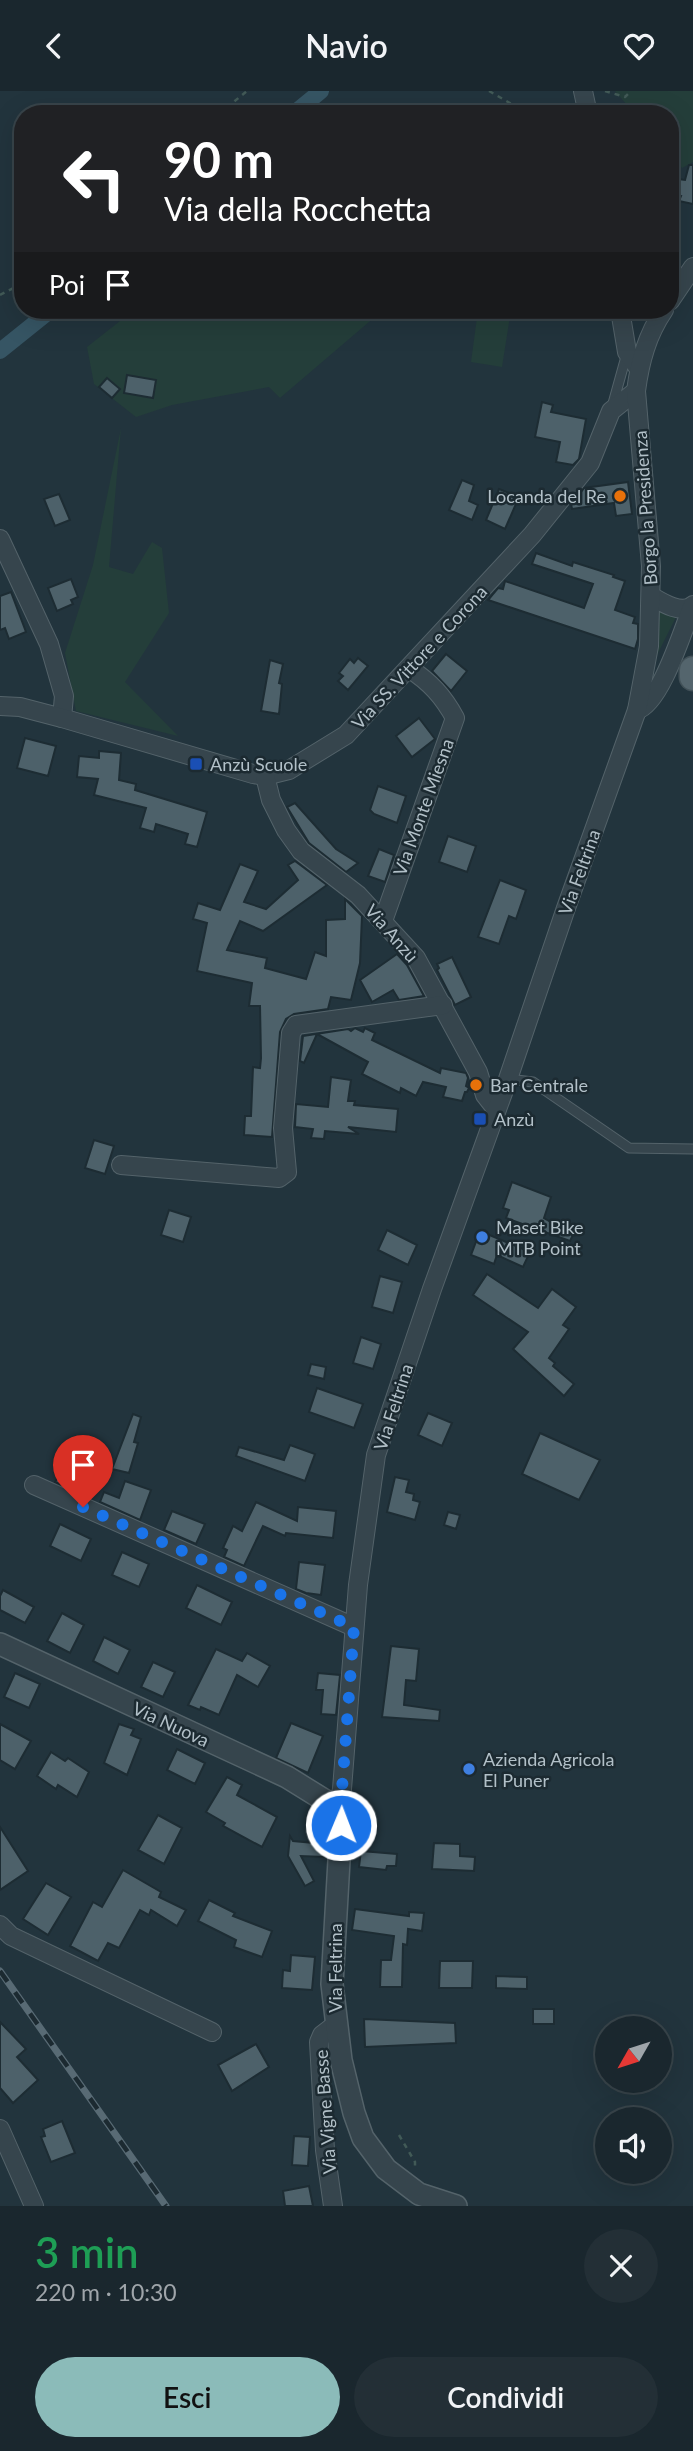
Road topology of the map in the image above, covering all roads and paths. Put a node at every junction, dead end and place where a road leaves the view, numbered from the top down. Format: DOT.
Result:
graph roads {
  1 [pos="247,91"];
  2 [pos="489,91"];
  3 [pos="606,91"];
  4 [pos="631,91"];
  5 [pos="230,105"];
  6 [pos="513,105"];
  7 [pos="693,267"];
  8 [pos="679,288"];
  9 [pos="622,319"];
  10 [pos="659,319"];
  11 [pos="627,352"];
  12 [pos="639,369"];
  13 [pos="636,391"];
  14 [pos="611,411"];
  15 [pos="0,539"];
  16 [pos="651,596"];
  17 [pos="693,606"];
  18 [pos="410,669"];
  19 [pos="693,670"];
  20 [pos="693,677"];
  21 [pos="0,706"];
  22 [pos="637,711"];
  23 [pos="62,718"];
  24 [pos="265,776"];
  25 [pos="383,921"];
  26 [pos="443,1005"];
  27 [pos="508,1079"];
  28 [pos="496,1109"];
  29 [pos="693,1149"];
  30 [pos="121,1165"];
  31 [pos="34,1485"];
  32 [pos="354,1627"];
  33 [pos="0,1644"];
  34 [pos="337,1812"];
  35 [pos="0,1925"];
  36 [pos="335,2025"];
  37 [pos="212,2032"];
  38 [pos="0,2129"];
  39 [pos="399,2135"];
  40 [pos="406,2185"];
  41 [pos="34,2206"];
  42 [pos="332,2206"];
  43 [pos="456,2206"];
  1 -- 5 [label="path"];
  2 -- 6 [label="path"];
  3 -- 4 [label="path"];
  7 -- 8 [label="street"];
  9 -- 11 [label="street"];
  10 -- 12 [label="street, Borgo la Presidenza"];
  11 -- 12 [label="street"];
  11 -- 14 [label="lane"];
  12 -- 13 [label="street, Borgo la Presidenza"];
  13 -- 14 [label="street, Via SS. Vittore e Corona"];
  13 -- 16 [label="street, Borgo la Presidenza"];
  14 -- 18 [label="street, Via SS. Vittore e Corona"];
  15 -- 23 [label="street"];
  16 -- 17 [label="street"];
  16 -- 22 [label="street, Borgo la Presidenza"];
  17 -- 22 [label="street, Via Feltrina"];
  18 -- 24 [label="street, Via SS. Vittore e Corona"];
  18 -- 25 [label="street, Via Monte Miesna"];
  19 -- 20 [label="main road"];
  21 -- 23 [label="street"];
  22 -- 27 [label="street, Via Feltrina"];
  23 -- 24 [label="street"];
  24 -- 25 [label="street, Via Anzù"];
  25 -- 26 [label="street, Via Anzù"];
  26 -- 28 [label="street, Via Anzù"];
  26 -- 30 [label="street"];
  27 -- 28 [label="street, Via Feltrina"];
  27 -- 29 [label="lane"];
  28 -- 32 [label="street, Via Feltrina"];
  31 -- 32 [label="street"];
  32 -- 34 [label="street, Via Feltrina"];
  33 -- 34 [label="street, Via Nuova"];
  34 -- 36 [label="street, Via Feltrina"];
  35 -- 37 [label="street"];
  36 -- 40 [label="street, Via Feltrina"];
  36 -- 42 [label="street, Via Vigne Basse"];
  38 -- 41 [label="street"];
  39 -- 40 [label="path"];
  40 -- 43 [label="street, Via Feltrina"];
}
